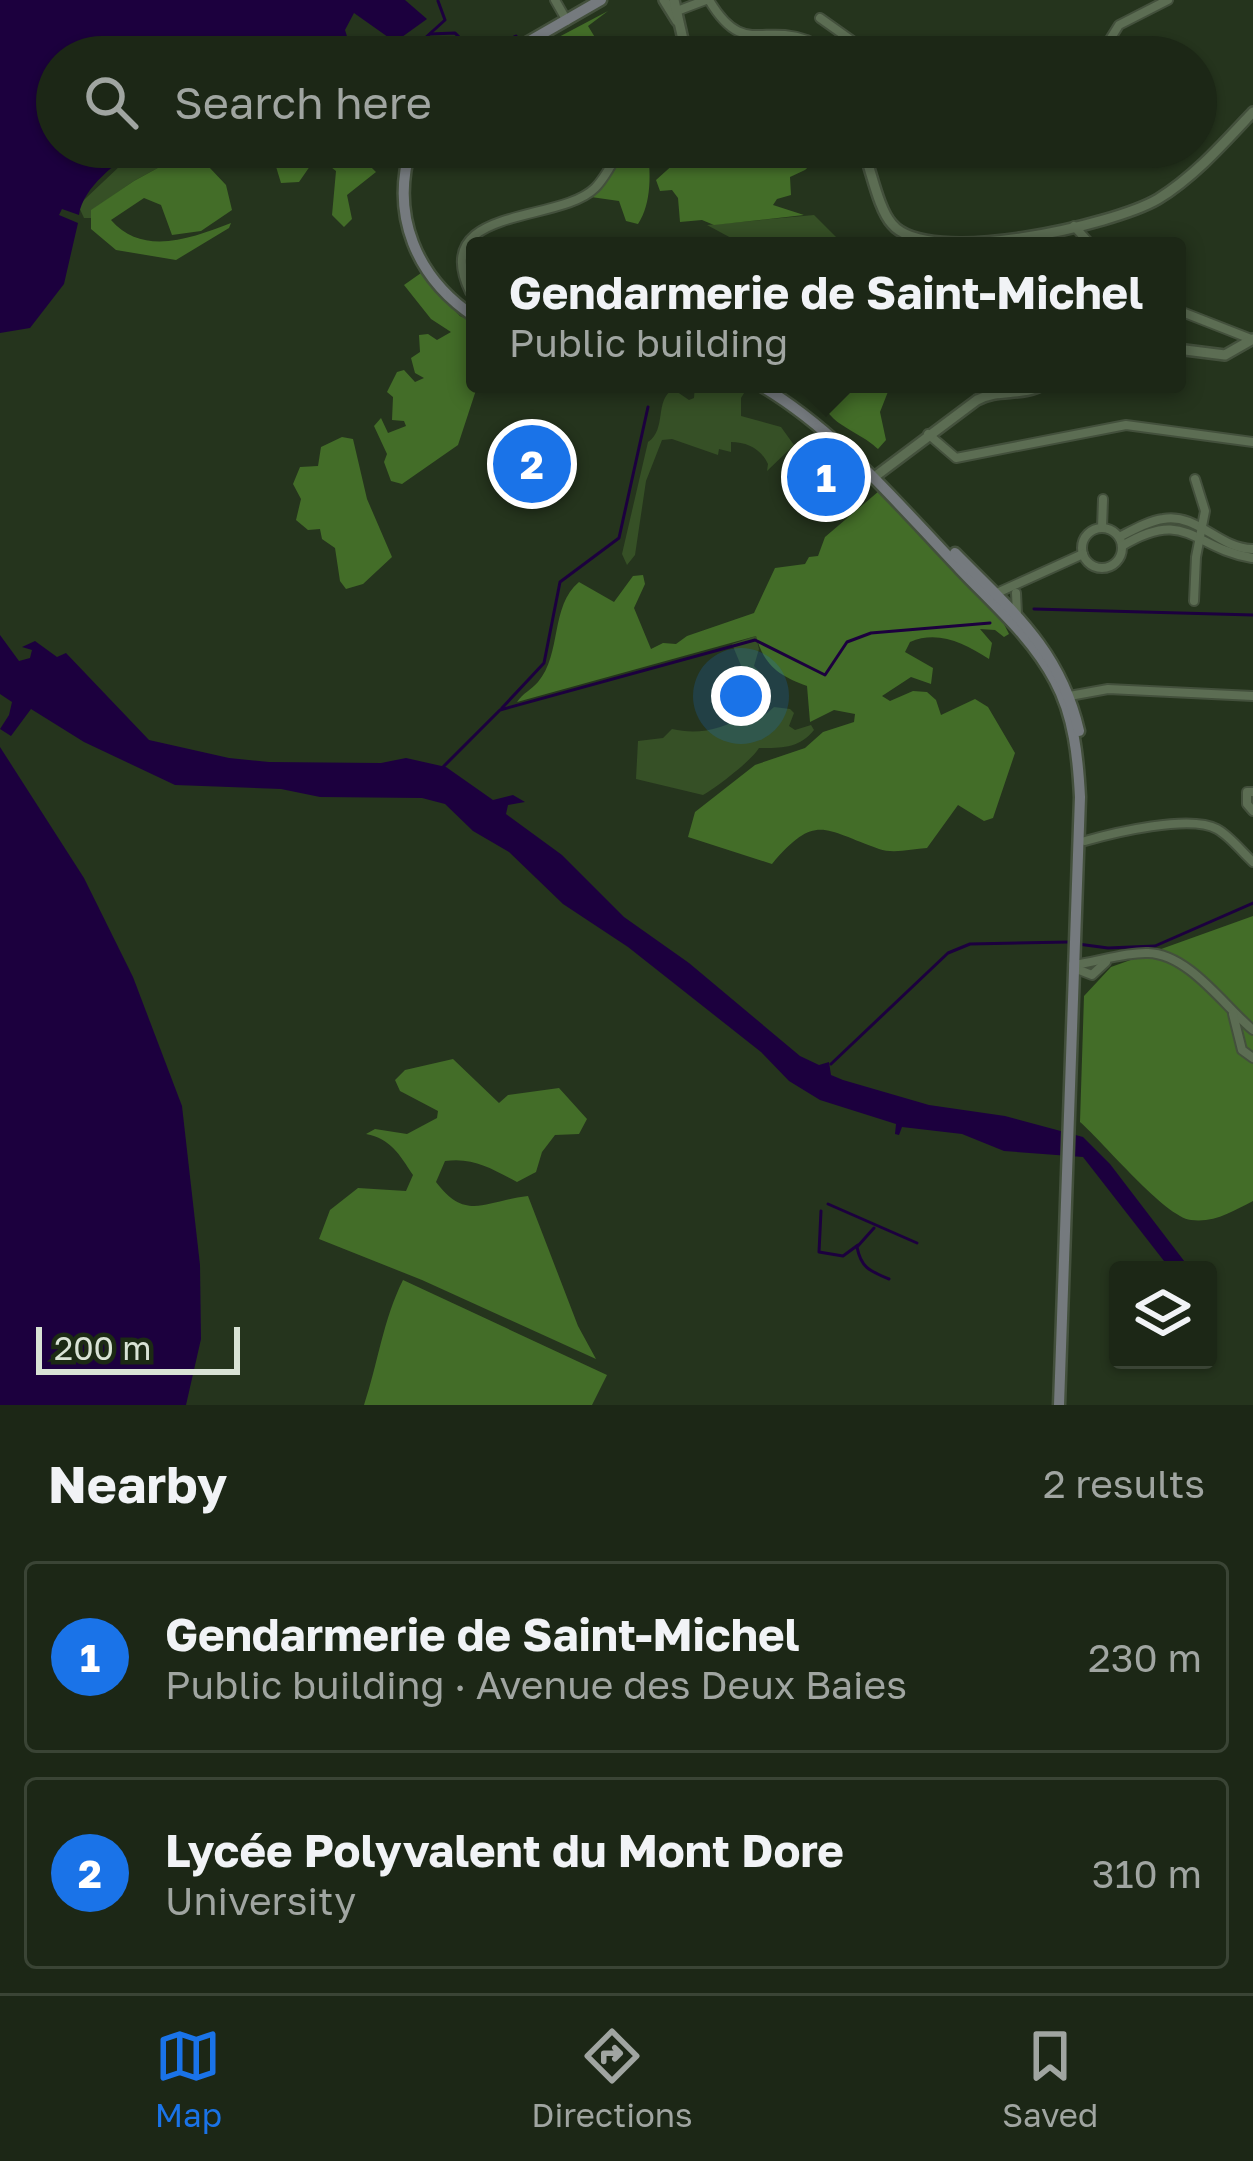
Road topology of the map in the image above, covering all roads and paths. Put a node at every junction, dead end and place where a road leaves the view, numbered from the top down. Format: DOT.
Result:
graph roads {
  1 [pos="555,0"];
  2 [pos="613,0"];
  3 [pos="664,0"];
  4 [pos="708,0"];
  5 [pos="1168,0"];
  6 [pos="597,3"];
  7 [pos="676,10"];
  8 [pos="820,18"];
  9 [pos="568,22"];
  10 [pos="542,36"];
  11 [pos="743,36"];
  12 [pos="845,36"];
  13 [pos="1112,36"];
  14 [pos="1253,112"];
  15 [pos="1217,149"];
  16 [pos="408,168"];
  17 [pos="608,168"];
  18 [pos="869,168"];
  19 [pos="1199,168"];
  20 [pos="1074,226"];
  21 [pos="473,237"];
  22 [pos="911,237"];
  23 [pos="999,237"];
  24 [pos="1084,237"];
  25 [pos="466,309"];
  26 [pos="1186,314"];
  27 [pos="1253,340"];
  28 [pos="1186,350"];
  29 [pos="771,393"];
  30 [pos="783,393"];
  31 [pos="1000,393"];
  32 [pos="928,434"];
  33 [pos="1253,442"];
  34 [pos="874,476"];
  35 [pos="1196,479"];
  36 [pos="1102,499"];
  37 [pos="1102,527"];
  38 [pos="1200,532"];
  39 [pos="1120,541"];
  40 [pos="1083,554"];
  41 [pos="1252,554"];
  42 [pos="961,571"];
  43 [pos="1018,590"];
  44 [pos="999,597"];
  45 [pos="1194,601"];
  46 [pos="1017,615"];
  47 [pos="1066,696"];
  48 [pos="1253,696"];
  49 [pos="1253,792"];
  50 [pos="1253,812"];
  51 [pos="1084,841"];
  52 [pos="1253,862"];
  53 [pos="1077,936"];
  54 [pos="1107,961"];
  55 [pos="1076,966"];
  56 [pos="1232,1012"];
  57 [pos="1253,1030"];
  58 [pos="1253,1058"];
  59 [pos="1071,1087"];
  60 [pos="1059,1405"];
  1 -- 9 [label="street"];
  2 -- 6 [label="main road"];
  3 -- 7 [label="street"];
  4 -- 7 [label="street"];
  4 -- 11 [label="street"];
  5 -- 13 [label="street"];
  6 -- 9 [label="main road"];
  8 -- 12 [label="street"];
  9 -- 10 [label="main road"];
  14 -- 15 [label="street"];
  16 -- 25 [label="main road"];
  17 -- 21 [label="street"];
  18 -- 22 [label="street"];
  19 -- 20 [label="street"];
  20 -- 23 [label="street"];
  20 -- 24 [label="street"];
  26 -- 27 [label="street"];
  27 -- 28 [label="street"];
  29 -- 34 [label="main road"];
  30 -- 34 [label="main road"];
  31 -- 32 [label="street"];
  32 -- 33 [label="street"];
  32 -- 34 [label="street"];
  34 -- 42 [label="main road"];
  34 -- 44 [label="main road"];
  35 -- 38 [label="street"];
  36 -- 37 [label="street"];
  37 -- 39 [label="street"];
  37 -- 40 [label="street"];
  38 -- 39 [label="street"];
  38 -- 41 [label="street"];
  38 -- 45 [label="street"];
  39 -- 40 [label="street"];
  40 -- 43 [label="street"];
  42 -- 44 [label="street"];
  42 -- 47 [label="main road"];
  43 -- 44 [label="street"];
  43 -- 46 [label="street"];
  44 -- 46 [label="main road"];
  46 -- 47 [label="main road"];
  47 -- 48 [label="street"];
  47 -- 51 [label="main road"];
  47 -- 53 [label="main road"];
  49 -- 50 [label="street"];
  51 -- 52 [label="street"];
  51 -- 53 [label="main road"];
  53 -- 55 [label="main road"];
  54 -- 55 [label="street"];
  54 -- 55 [label="street"];
  54 -- 56 [label="street"];
  55 -- 59 [label="main road"];
  55 -- 59 [label="main road"];
  56 -- 57 [label="street"];
  56 -- 58 [label="street"];
  59 -- 60 [label="main road"];
}
